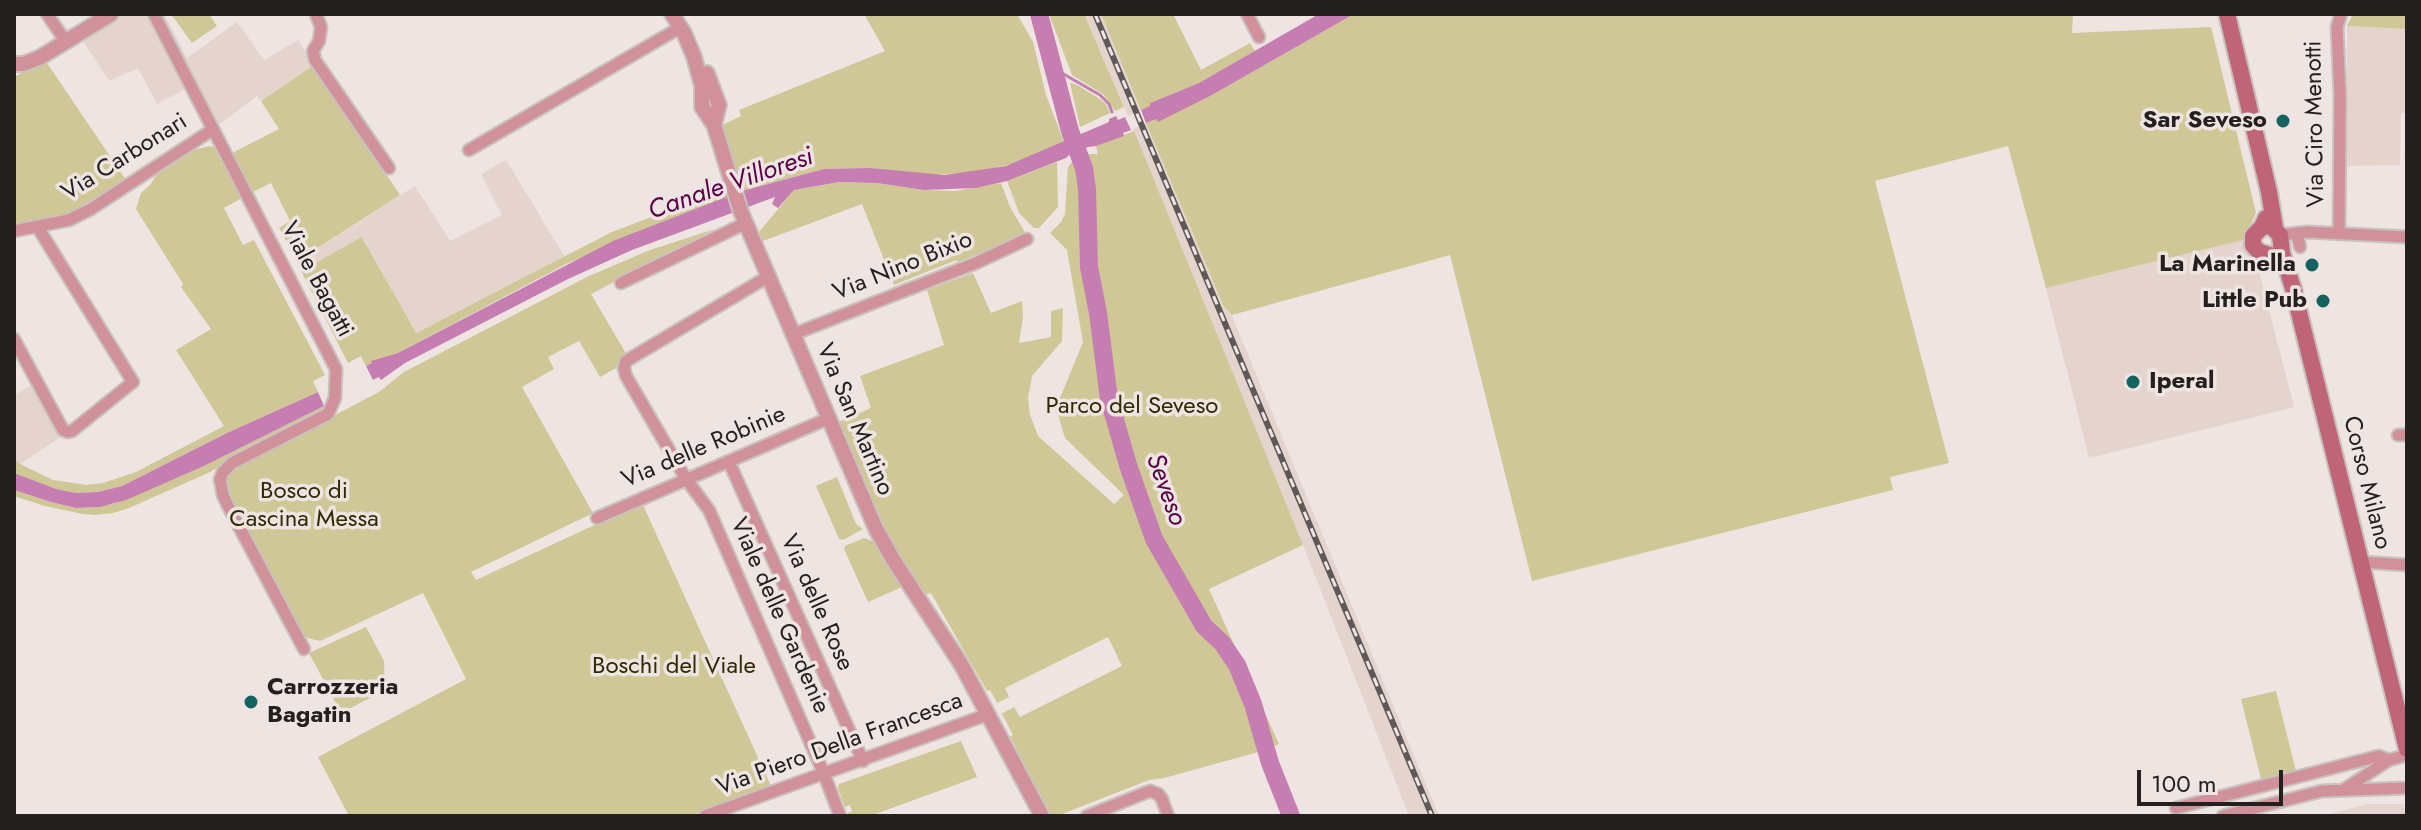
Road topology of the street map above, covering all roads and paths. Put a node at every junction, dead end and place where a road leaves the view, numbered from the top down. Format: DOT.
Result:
graph roads {
  1 [pos="47,14"];
  2 [pos="111,14"];
  3 [pos="154,14"];
  4 [pos="316,14"];
  5 [pos="1247,14"];
  6 [pos="2227,14"];
  7 [pos="2341,14"];
  8 [pos="678,18"];
  9 [pos="1259,37"];
  10 [pos="66,42"];
  11 [pos="17,67"];
  12 [pos="212,130"];
  13 [pos="469,150"];
  14 [pos="389,168"];
  15 [pos="744,217"];
  16 [pos="37,226"];
  17 [pos="14,231"];
  18 [pos="2339,234"];
  19 [pos="2277,237"];
  20 [pos="2407,237"];
  21 [pos="1027,239"];
  22 [pos="2300,247"];
  23 [pos="769,276"];
  24 [pos="621,283"];
  25 [pos="794,334"];
  26 [pos="14,339"];
  27 [pos="827,419"];
  28 [pos="729,462"];
  29 [pos="686,479"];
  30 [pos="597,518"];
  31 [pos="2361,562"];
  32 [pos="2407,565"];
  33 [pos="304,649"];
  34 [pos="989,714"];
  35 [pos="2407,752"];
  36 [pos="2389,760"];
  37 [pos="863,761"];
  38 [pos="824,774"];
  39 [pos="2407,788"];
  40 [pos="2343,791"];
  41 [pos="2176,808"];
  42 [pos="705,816"];
  43 [pos="840,816"];
  44 [pos="1042,816"];
  45 [pos="1087,816"];
  46 [pos="1168,816"];
  47 [pos="2223,816"];
  1 -- 10 [label="street"];
  2 -- 10 [label="street"];
  3 -- 12 [label="street, Viale Bagatti"];
  4 -- 14 [label="street"];
  5 -- 9 [label="street"];
  6 -- 19 [label="main road"];
  7 -- 18 [label="street, Via Ciro Menotti"];
  8 -- 13 [label="street"];
  8 -- 15 [label="street, Via San Martino"];
  10 -- 11 [label="street"];
  12 -- 16 [label="street, Via Carbonari"];
  12 -- 33 [label="street, Viale Bagatti"];
  15 -- 23 [label="street, Via San Martino"];
  15 -- 24 [label="street"];
  16 -- 17 [label="street, Via Carbonari"];
  16 -- 26 [label="street"];
  18 -- 19 [label="street"];
  18 -- 20 [label="street"];
  19 -- 22 [label="street"];
  19 -- 31 [label="main road, Corso Milano"];
  21 -- 25 [label="street, Via Nino Bixio"];
  23 -- 25 [label="street, Via San Martino"];
  23 -- 29 [label="street, Viale delle Gardenie"];
  25 -- 27 [label="street, Via San Martino"];
  27 -- 28 [label="street, Via delle Robinie"];
  27 -- 34 [label="street, Via San Martino"];
  28 -- 29 [label="street, Via delle Robinie"];
  28 -- 37 [label="street, Via delle Rose"];
  29 -- 30 [label="street, Via delle Robinie"];
  29 -- 38 [label="street, Viale delle Gardenie"];
  31 -- 32 [label="street"];
  31 -- 35 [label="main road, Corso Milano"];
  34 -- 37 [label="street, Via Piero Della Francesca"];
  34 -- 44 [label="street, Via San Martino"];
  35 -- 36 [label="street"];
  36 -- 40 [label="street"];
  36 -- 41 [label="street"];
  37 -- 38 [label="street, Via Piero Della Francesca"];
  38 -- 42 [label="street, Via Piero Della Francesca"];
  38 -- 43 [label="street, Viale delle Gardenie"];
  39 -- 40 [label="street"];
  40 -- 47 [label="street"];
  45 -- 46 [label="street"];
}
